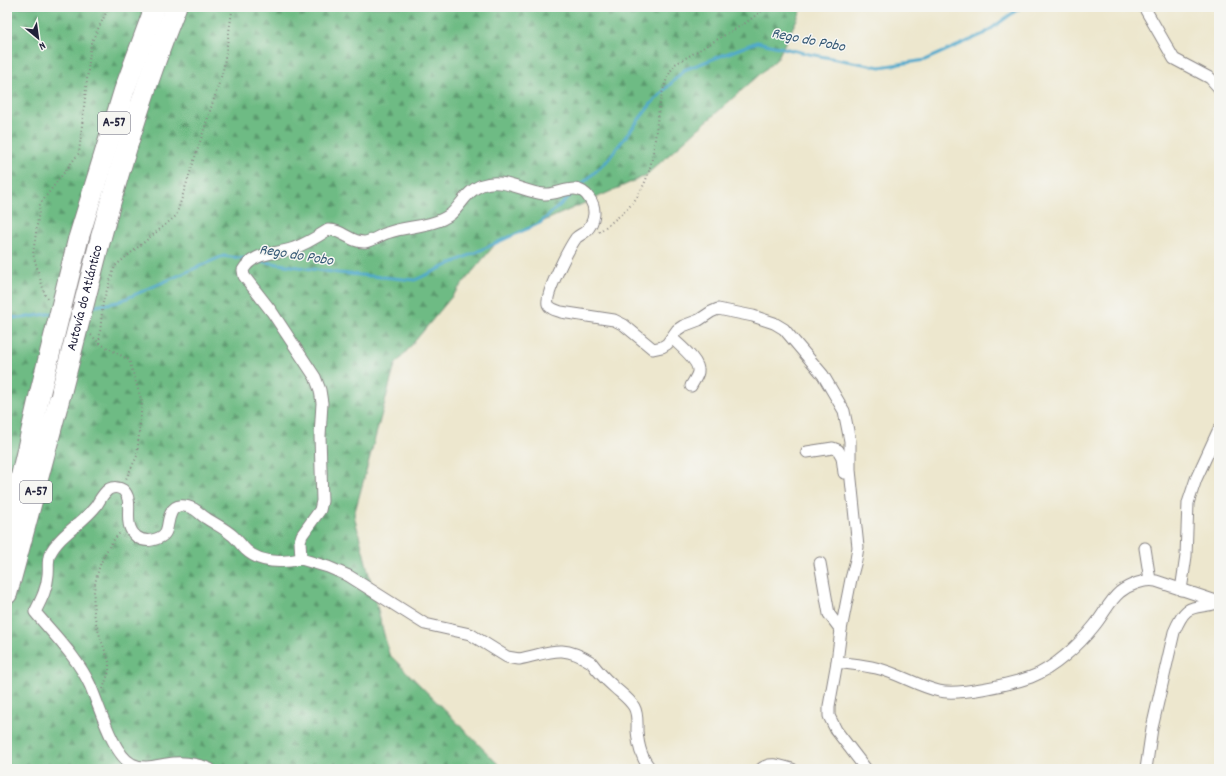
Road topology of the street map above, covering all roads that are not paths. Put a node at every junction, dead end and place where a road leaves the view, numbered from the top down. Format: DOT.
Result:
graph roads {
  1 [pos="155,7"];
  2 [pos="176,7"];
  3 [pos="1144,7"];
  4 [pos="1219,88"];
  5 [pos="672,338"];
  6 [pos="691,386"];
  7 [pos="1219,429"];
  8 [pos="807,452"];
  9 [pos="856,521"];
  10 [pos="7,531"];
  11 [pos="1144,548"];
  12 [pos="301,559"];
  13 [pos="820,563"];
  14 [pos="1150,580"];
  15 [pos="1181,590"];
  16 [pos="7,594"];
  17 [pos="1219,602"];
  18 [pos="841,630"];
  19 [pos="837,662"];
  20 [pos="210,769"];
  21 [pos="651,769"];
  22 [pos="761,769"];
  23 [pos="792,769"];
  24 [pos="866,769"];
  25 [pos="1146,769"];
  1 -- 10 [label="highway, Autovía do Atlántico / A-57, bridge"];
  2 -- 16 [label="highway, Autovía do Atlántico / A-57, bridge"];
  3 -- 4 [label="street"];
  5 -- 6 [label="street"];
  5 -- 9 [label="street"];
  5 -- 12 [label="street"];
  7 -- 15 [label="street"];
  8 -- 9 [label="street"];
  9 -- 18 [label="street"];
  11 -- 14 [label="street"];
  12 -- 20 [label="street"];
  12 -- 21 [label="street"];
  13 -- 18 [label="street"];
  14 -- 15 [label="street"];
  14 -- 19 [label="street"];
  15 -- 17 [label="street"];
  17 -- 25 [label="street"];
  18 -- 19 [label="street"];
  19 -- 24 [label="street"];
  22 -- 23 [label="street"];
}
